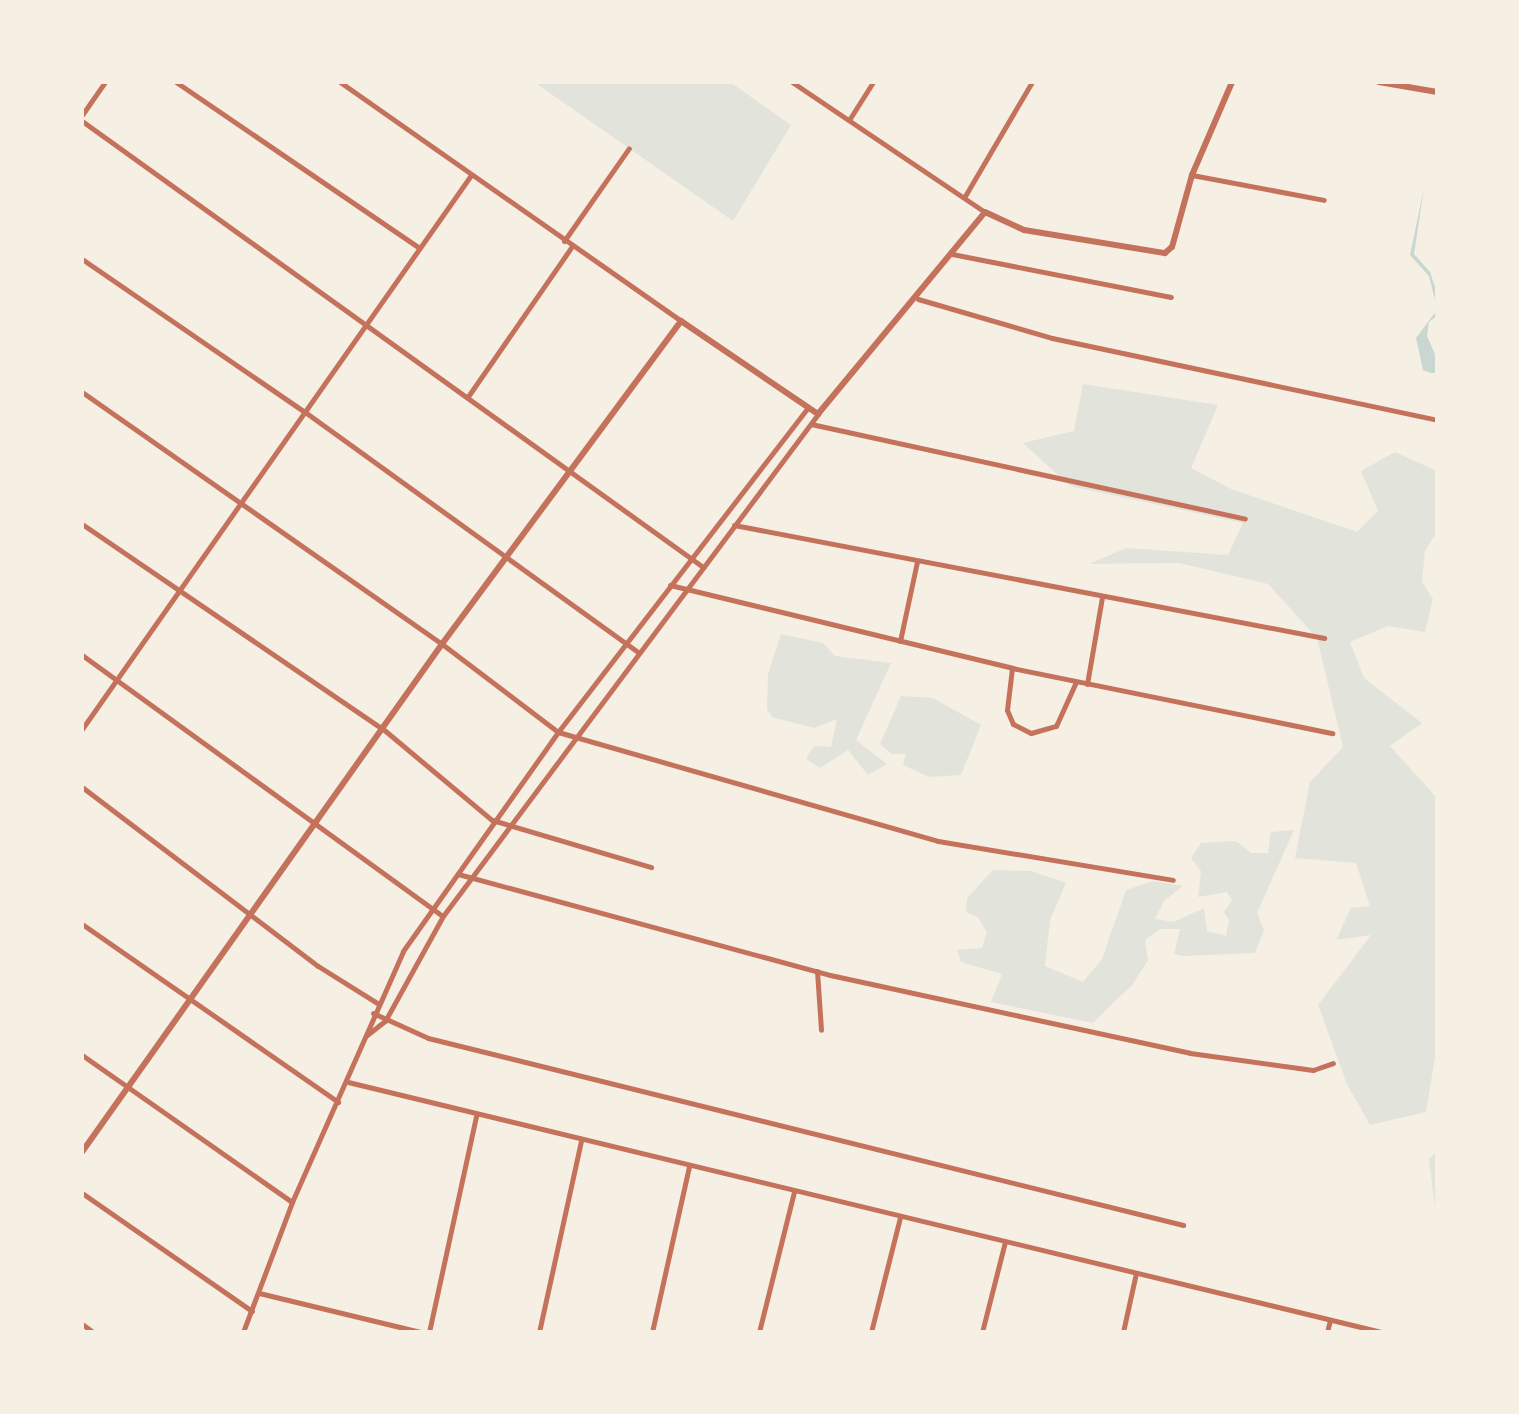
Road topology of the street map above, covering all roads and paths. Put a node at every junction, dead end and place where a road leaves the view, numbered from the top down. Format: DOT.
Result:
graph roads {
  1 [pos="105,82"];
  2 [pos="176,82"];
  3 [pos="340,82"];
  4 [pos="792,82"];
  5 [pos="873,82"];
  6 [pos="1032,82"];
  7 [pos="1232,82"];
  8 [pos="1379,82"];
  9 [pos="1437,92"];
  10 [pos="82,115"];
  11 [pos="849,120"];
  12 [pos="82,121"];
  13 [pos="629,148"];
  14 [pos="471,175"];
  15 [pos="1192,175"];
  16 [pos="965,196"];
  17 [pos="1324,200"];
  18 [pos="985,212"];
  19 [pos="564,241"];
  20 [pos="572,246"];
  21 [pos="419,248"];
  22 [pos="952,254"];
  23 [pos="82,259"];
  24 [pos="1171,297"];
  25 [pos="918,299"];
  26 [pos="681,321"];
  27 [pos="365,325"];
  28 [pos="82,392"];
  29 [pos="469,395"];
  30 [pos="808,407"];
  31 [pos="305,412"];
  32 [pos="818,414"];
  33 [pos="1437,420"];
  34 [pos="811,424"];
  35 [pos="567,470"];
  36 [pos="239,501"];
  37 [pos="1245,519"];
  38 [pos="82,524"];
  39 [pos="734,525"];
  40 [pos="506,556"];
  41 [pos="691,558"];
  42 [pos="917,562"];
  43 [pos="703,567"];
  44 [pos="670,585"];
  45 [pos="176,589"];
  46 [pos="685,589"];
  47 [pos="1102,597"];
  48 [pos="1324,638"];
  49 [pos="900,641"];
  50 [pos="625,643"];
  51 [pos="442,644"];
  52 [pos="638,652"];
  53 [pos="82,655"];
  54 [pos="1012,668"];
  55 [pos="117,679"];
  56 [pos="1076,682"];
  57 [pos="1087,684"];
  58 [pos="82,729"];
  59 [pos="383,729"];
  60 [pos="558,732"];
  61 [pos="1332,733"];
  62 [pos="576,738"];
  63 [pos="82,787"];
  64 [pos="492,820"];
  65 [pos="314,826"];
  66 [pos="511,827"];
  67 [pos="651,867"];
  68 [pos="458,874"];
  69 [pos="474,878"];
  70 [pos="1173,880"];
  71 [pos="431,908"];
  72 [pos="253,913"];
  73 [pos="443,916"];
  74 [pos="82,924"];
  75 [pos="817,971"];
  76 [pos="192,999"];
  77 [pos="377,1003"];
  78 [pos="373,1013"];
  79 [pos="385,1021"];
  80 [pos="821,1030"];
  81 [pos="367,1036"];
  82 [pos="82,1055"];
  83 [pos="1333,1063"];
  84 [pos="348,1082"];
  85 [pos="130,1088"];
  86 [pos="338,1102"];
  87 [pos="476,1116"];
  88 [pos="581,1141"];
  89 [pos="82,1152"];
  90 [pos="689,1166"];
  91 [pos="794,1192"];
  92 [pos="82,1193"];
  93 [pos="292,1202"];
  94 [pos="900,1217"];
  95 [pos="1183,1225"];
  96 [pos="1005,1242"];
  97 [pos="1136,1273"];
  98 [pos="259,1293"];
  99 [pos="252,1311"];
  100 [pos="1330,1320"];
  101 [pos="82,1324"];
  102 [pos="93,1332"];
  103 [pos="243,1332"];
  104 [pos="420,1332"];
  105 [pos="429,1332"];
  106 [pos="539,1332"];
  107 [pos="652,1332"];
  108 [pos="759,1332"];
  109 [pos="871,1332"];
  110 [pos="982,1332"];
  111 [pos="1123,1332"];
  112 [pos="1327,1332"];
  113 [pos="1381,1332"];
  1 -- 10 [label="street"];
  2 -- 21 [label="street"];
  3 -- 14 [label="street"];
  4 -- 11 [label="street"];
  5 -- 11 [label="street"];
  6 -- 16 [label="street"];
  7 -- 15 [label="street"];
  8 -- 9 [label="street"];
  11 -- 16 [label="street"];
  12 -- 27 [label="street"];
  13 -- 19 [label="street"];
  14 -- 19 [label="street"];
  14 -- 21 [label="street"];
  15 -- 17 [label="street"];
  15 -- 18 [label="street"];
  16 -- 18 [label="street"];
  18 -- 22 [label="street"];
  19 -- 20 [label="street"];
  20 -- 26 [label="street"];
  20 -- 29 [label="street"];
  21 -- 27 [label="street"];
  22 -- 24 [label="street"];
  22 -- 25 [label="street"];
  23 -- 31 [label="street"];
  25 -- 32 [label="street"];
  25 -- 33 [label="street"];
  26 -- 30 [label="street"];
  26 -- 35 [label="street"];
  27 -- 29 [label="street"];
  27 -- 31 [label="street"];
  28 -- 36 [label="street"];
  29 -- 35 [label="street"];
  30 -- 32 [label="street"];
  30 -- 41 [label="street"];
  31 -- 36 [label="street"];
  31 -- 40 [label="street"];
  32 -- 34 [label="street"];
  34 -- 37 [label="street"];
  34 -- 39 [label="street"];
  35 -- 40 [label="street"];
  35 -- 41 [label="street"];
  36 -- 45 [label="street"];
  36 -- 51 [label="street"];
  38 -- 45 [label="street"];
  39 -- 42 [label="street"];
  39 -- 43 [label="street"];
  40 -- 50 [label="street"];
  40 -- 51 [label="street"];
  41 -- 43 [label="street"];
  41 -- 44 [label="street"];
  42 -- 47 [label="street"];
  42 -- 49 [label="street"];
  43 -- 46 [label="street"];
  44 -- 46 [label="street"];
  44 -- 50 [label="street"];
  45 -- 55 [label="street"];
  45 -- 59 [label="street"];
  46 -- 49 [label="street"];
  46 -- 52 [label="street"];
  47 -- 48 [label="street"];
  47 -- 57 [label="street"];
  49 -- 54 [label="street"];
  50 -- 52 [label="street"];
  50 -- 60 [label="street"];
  51 -- 59 [label="street"];
  51 -- 60 [label="street"];
  52 -- 62 [label="street"];
  53 -- 55 [label="street"];
  54 -- 56 [label="street"];
  54 -- 56 [label="street"];
  55 -- 58 [label="street"];
  55 -- 65 [label="street"];
  56 -- 57 [label="street"];
  57 -- 61 [label="street"];
  59 -- 64 [label="street"];
  59 -- 65 [label="street"];
  60 -- 62 [label="street"];
  60 -- 64 [label="street"];
  62 -- 66 [label="street"];
  62 -- 70 [label="street"];
  63 -- 72 [label="street"];
  64 -- 66 [label="street"];
  64 -- 68 [label="street"];
  65 -- 71 [label="street"];
  65 -- 72 [label="street"];
  66 -- 67 [label="street"];
  66 -- 69 [label="street"];
  68 -- 69 [label="street"];
  68 -- 71 [label="street"];
  69 -- 73 [label="street"];
  69 -- 75 [label="street"];
  71 -- 73 [label="street"];
  71 -- 77 [label="street"];
  72 -- 76 [label="street"];
  72 -- 77 [label="street"];
  73 -- 79 [label="street"];
  74 -- 76 [label="street"];
  75 -- 80 [label="street"];
  75 -- 83 [label="street"];
  76 -- 85 [label="street"];
  76 -- 86 [label="street"];
  77 -- 78 [label="street"];
  78 -- 79 [label="street"];
  78 -- 81 [label="street"];
  79 -- 81 [label="street"];
  79 -- 95 [label="street"];
  81 -- 84 [label="street"];
  82 -- 85 [label="street"];
  84 -- 86 [label="street"];
  84 -- 87 [label="street"];
  85 -- 89 [label="street"];
  85 -- 93 [label="street"];
  86 -- 93 [label="street"];
  87 -- 88 [label="street"];
  87 -- 105 [label="street"];
  88 -- 90 [label="street"];
  88 -- 106 [label="street"];
  90 -- 91 [label="street"];
  90 -- 107 [label="street"];
  91 -- 94 [label="street"];
  91 -- 108 [label="street"];
  92 -- 99 [label="street"];
  93 -- 98 [label="street"];
  94 -- 96 [label="street"];
  94 -- 109 [label="street"];
  96 -- 97 [label="street"];
  96 -- 110 [label="street"];
  97 -- 100 [label="street"];
  97 -- 111 [label="street"];
  98 -- 99 [label="street"];
  98 -- 104 [label="street"];
  99 -- 103 [label="street"];
  100 -- 112 [label="street"];
  100 -- 113 [label="street"];
  101 -- 102 [label="street"];
}
